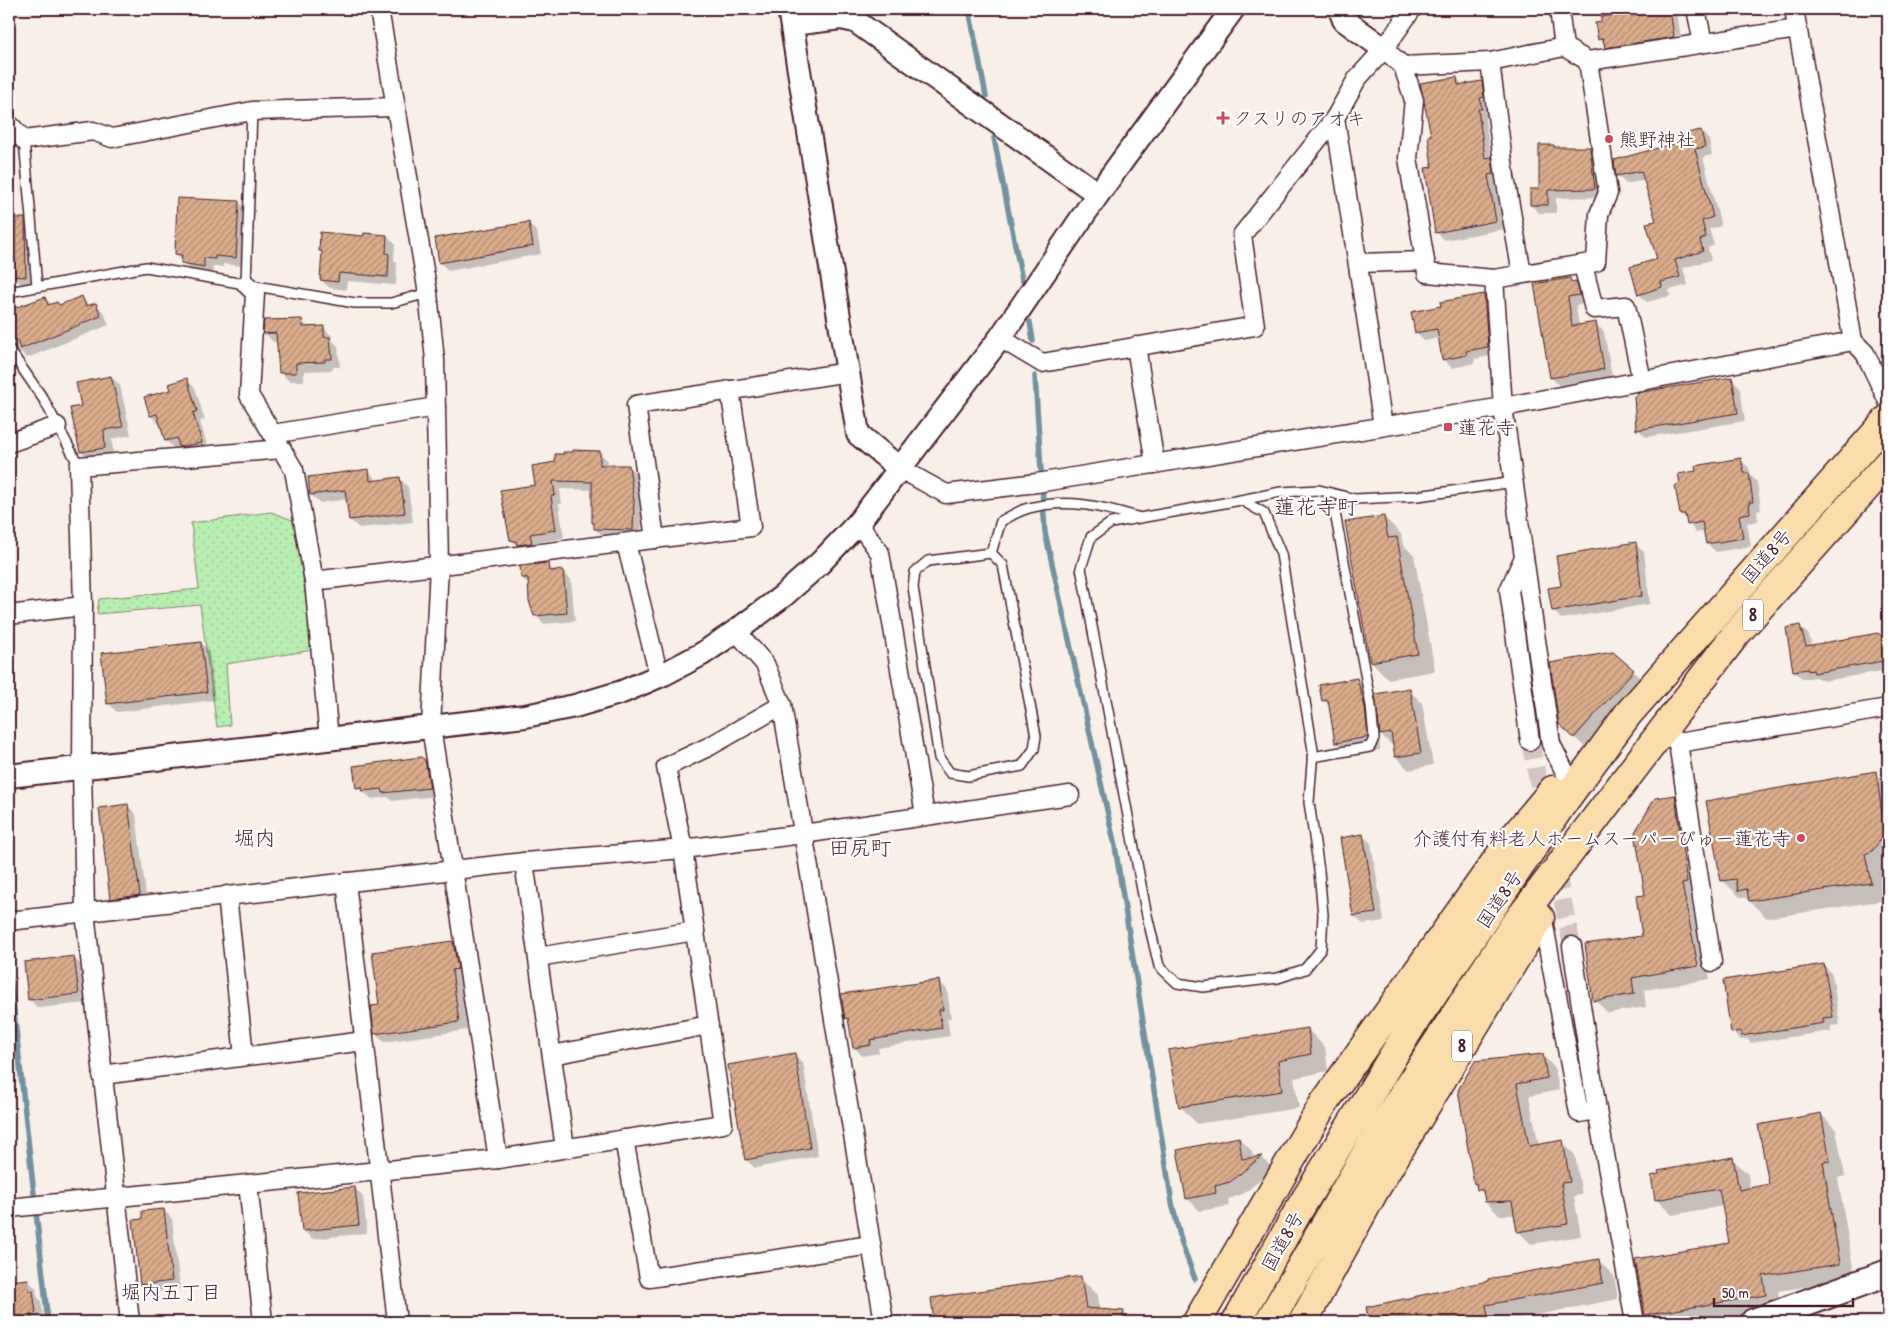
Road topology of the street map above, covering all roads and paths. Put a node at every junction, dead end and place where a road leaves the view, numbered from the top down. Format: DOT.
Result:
graph roads {
  1 [pos="379,9"];
  2 [pos="1233,9"];
  3 [pos="1340,9"];
  4 [pos="1412,9"];
  5 [pos="1559,9"];
  6 [pos="1696,9"];
  7 [pos="1794,9"];
  8 [pos="791,17"];
  9 [pos="1797,29"];
  10 [pos="1703,43"];
  11 [pos="1564,47"];
  12 [pos="1384,48"];
  13 [pos="1588,61"];
  14 [pos="1490,62"];
  15 [pos="1403,66"];
  16 [pos="395,107"];
  17 [pos="252,111"];
  18 [pos="1335,118"];
  19 [pos="9,124"];
  20 [pos="24,140"];
  21 [pos="1098,194"];
  22 [pos="1425,261"];
  23 [pos="1358,264"];
  24 [pos="1583,265"];
  25 [pos="1522,274"];
  26 [pos="1494,279"];
  27 [pos="246,284"];
  28 [pos="38,286"];
  29 [pos="9,292"];
  30 [pos="428,293"];
  31 [pos="1000,338"];
  32 [pos="1853,341"];
  33 [pos="1136,346"];
  34 [pos="9,350"];
  35 [pos="848,372"];
  36 [pos="1642,381"];
  37 [pos="730,390"];
  38 [pos="1888,401"];
  39 [pos="436,407"];
  40 [pos="1503,407"];
  41 [pos="1888,419"];
  42 [pos="58,426"];
  43 [pos="1384,426"];
  44 [pos="278,442"];
  45 [pos="9,443"];
  46 [pos="1888,463"];
  47 [pos="1155,464"];
  48 [pos="79,466"];
  49 [pos="898,468"];
  50 [pos="1514,482"];
  51 [pos="1355,499"];
  52 [pos="1241,500"];
  53 [pos="1139,518"];
  54 [pos="858,523"];
  55 [pos="655,539"];
  56 [pos="626,543"];
  57 [pos="991,553"];
  58 [pos="1524,557"];
  59 [pos="439,566"];
  60 [pos="314,582"];
  61 [pos="83,606"];
  62 [pos="9,615"];
  63 [pos="736,631"];
  64 [pos="659,676"];
  65 [pos="782,705"];
  66 [pos="1888,708"];
  67 [pos="1628,714"];
  68 [pos="431,727"];
  69 [pos="1670,736"];
  70 [pos="329,739"];
  71 [pos="1530,741"];
  72 [pos="1312,757"];
  73 [pos="82,768"];
  74 [pos="1566,774"];
  75 [pos="1628,774"];
  76 [pos="9,776"];
  77 [pos="1070,795"];
  78 [pos="925,815"];
  79 [pos="803,834"];
  80 [pos="683,849"];
  81 [pos="524,862"];
  82 [pos="454,871"];
  83 [pos="346,882"];
  84 [pos="227,895"];
  85 [pos="85,912"];
  86 [pos="1542,916"];
  87 [pos="9,921"];
  88 [pos="695,931"];
  89 [pos="1572,946"];
  90 [pos="538,957"];
  91 [pos="1712,962"];
  92 [pos="709,1025"];
  93 [pos="364,1041"];
  94 [pos="244,1056"];
  95 [pos="552,1056"];
  96 [pos="102,1075"];
  97 [pos="1597,1110"];
  98 [pos="624,1139"];
  99 [pos="565,1148"];
  100 [pos="498,1159"];
  101 [pos="379,1171"];
  102 [pos="248,1184"];
  103 [pos="116,1198"];
  104 [pos="9,1208"];
  105 [pos="871,1245"];
  106 [pos="1888,1273"];
  107 [pos="130,1322"];
  108 [pos="263,1322"];
  109 [pos="397,1322"];
  110 [pos="884,1322"];
  111 [pos="1197,1322"];
  112 [pos="1236,1322"];
  113 [pos="1269,1322"];
  114 [pos="1304,1322"];
  115 [pos="1635,1322"];
  116 [pos="1754,1322"];
  1 -- 16 [label="street"];
  2 -- 21 [label="street"];
  3 -- 12 [label="street"];
  4 -- 12 [label="street"];
  5 -- 11 [label="street"];
  6 -- 10 [label="street"];
  7 -- 9 [label="street"];
  8 -- 21 [label="street"];
  8 -- 35 [label="street"];
  9 -- 10 [label="street"];
  9 -- 32 [label="street"];
  10 -- 13 [label="street"];
  11 -- 13 [label="street"];
  11 -- 14 [label="street"];
  12 -- 15 [label="street"];
  12 -- 18 [label="street"];
  13 -- 24 [label="street"];
  14 -- 15 [label="street"];
  14 -- 25 [label="street"];
  15 -- 22 [label="street"];
  16 -- 17 [label="street"];
  16 -- 30 [label="street"];
  17 -- 20 [label="street"];
  17 -- 27 [label="lane"];
  18 -- 23 [label="street"];
  18 -- 33 [label="street"];
  19 -- 20 [label="street"];
  20 -- 28 [label="lane"];
  21 -- 31 [label="street"];
  22 -- 23 [label="street"];
  22 -- 26 [label="street"];
  23 -- 43 [label="street"];
  24 -- 25 [label="street"];
  24 -- 36 [label="street"];
  25 -- 26 [label="street"];
  26 -- 40 [label="street"];
  27 -- 28 [label="lane"];
  27 -- 30 [label="lane"];
  27 -- 44 [label="street"];
  28 -- 29 [label="lane"];
  30 -- 39 [label="street"];
  31 -- 33 [label="street"];
  31 -- 49 [label="street"];
  32 -- 36 [label="street"];
  32 -- 38 [label="street"];
  33 -- 47 [label="street"];
  34 -- 42 [label="lane"];
  35 -- 37 [label="street"];
  35 -- 49 [label="street"];
  36 -- 40 [label="street"];
  37 -- 55 [label="street"];
  37 -- 55 [label="street"];
  39 -- 44 [label="street"];
  39 -- 59 [label="street"];
  40 -- 43 [label="street"];
  40 -- 50 [label="street"];
  41 -- 67 [label="highway, 国道8号 / 8"];
  42 -- 45 [label="street"];
  42 -- 48 [label="lane"];
  43 -- 47 [label="street"];
  44 -- 48 [label="street"];
  44 -- 60 [label="street"];
  46 -- 69 [label="highway, 国道8号 / 8"];
  47 -- 49 [label="street"];
  48 -- 61 [label="street"];
  49 -- 54 [label="street"];
  50 -- 51 [label="lane"];
  50 -- 58 [label="street"];
  51 -- 52 [label="lane"];
  51 -- 72 [label="lane"];
  52 -- 53 [label="lane"];
  52 -- 72 [label="lane"];
  53 -- 57 [label="lane"];
  53 -- 72 [label="lane"];
  54 -- 63 [label="street"];
  54 -- 78 [label="street"];
  55 -- 56 [label="street"];
  56 -- 59 [label="street"];
  56 -- 64 [label="street"];
  57 -- 57 [label="lane"];
  58 -- 71 [label="street"];
  58 -- 74 [label="street"];
  59 -- 60 [label="street"];
  59 -- 68 [label="street"];
  60 -- 70 [label="street"];
  61 -- 62 [label="street"];
  61 -- 73 [label="street"];
  63 -- 64 [label="street"];
  63 -- 65 [label="street"];
  64 -- 68 [label="street"];
  65 -- 79 [label="street"];
  65 -- 80 [label="street"];
  66 -- 69 [label="street"];
  67 -- 74 [label="highway, 8"];
  67 -- 112 [label="highway, 国道8号 / 8"];
  68 -- 70 [label="street"];
  68 -- 82 [label="street"];
  69 -- 75 [label="highway, 国道8号 / 8"];
  69 -- 91 [label="street"];
  70 -- 73 [label="street"];
  73 -- 76 [label="street"];
  73 -- 85 [label="street"];
  74 -- 111 [label="highway, 8"];
  75 -- 86 [label="highway, 8"];
  75 -- 113 [label="highway, 国道8号 / 8"];
  77 -- 78 [label="street"];
  78 -- 79 [label="street"];
  79 -- 80 [label="street"];
  79 -- 105 [label="street"];
  80 -- 81 [label="street"];
  80 -- 88 [label="street"];
  81 -- 82 [label="street"];
  81 -- 90 [label="street"];
  82 -- 83 [label="street"];
  82 -- 100 [label="street"];
  83 -- 84 [label="street"];
  83 -- 93 [label="street"];
  84 -- 85 [label="street"];
  84 -- 94 [label="street"];
  85 -- 87 [label="street"];
  85 -- 96 [label="street"];
  86 -- 97 [label="street"];
  86 -- 114 [label="highway, 8"];
  88 -- 90 [label="street"];
  88 -- 92 [label="street"];
  89 -- 97 [label="street"];
  90 -- 95 [label="street"];
  92 -- 95 [label="street"];
  92 -- 98 [label="street"];
  93 -- 94 [label="street"];
  93 -- 101 [label="street"];
  94 -- 96 [label="street"];
  95 -- 99 [label="street"];
  96 -- 103 [label="street"];
  97 -- 115 [label="street"];
  98 -- 99 [label="street"];
  98 -- 105 [label="street"];
  99 -- 100 [label="street"];
  100 -- 101 [label="street"];
  101 -- 102 [label="street"];
  101 -- 109 [label="street"];
  102 -- 103 [label="street"];
  102 -- 108 [label="street"];
  103 -- 104 [label="street"];
  103 -- 107 [label="street"];
  105 -- 110 [label="street"];
  106 -- 116 [label="main road"];
}
